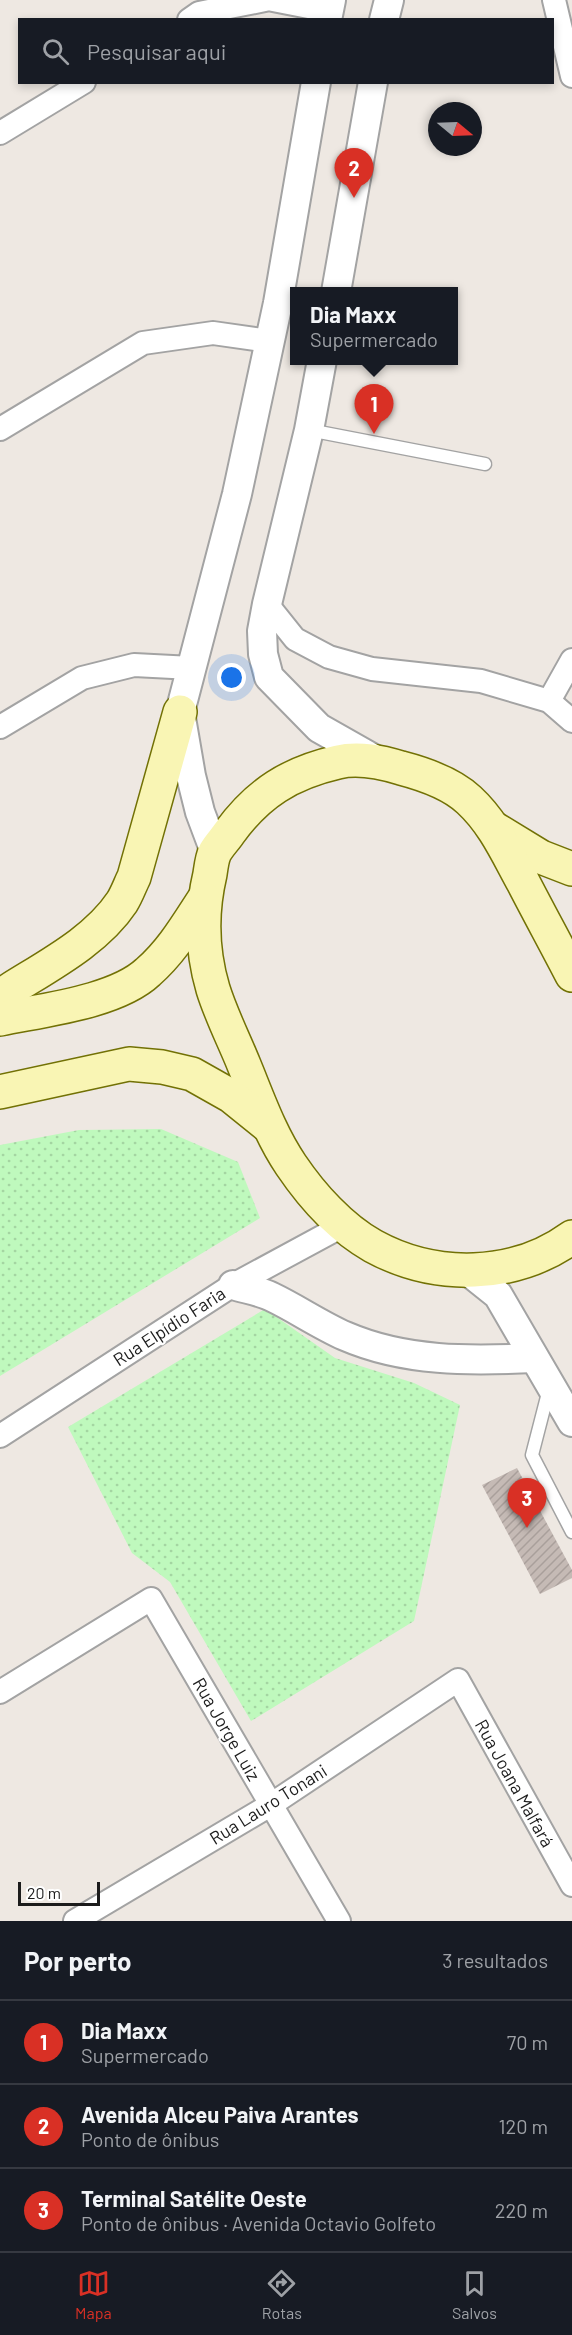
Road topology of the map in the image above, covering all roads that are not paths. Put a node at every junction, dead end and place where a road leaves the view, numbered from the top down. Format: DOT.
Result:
graph roads {
  1 [pos="265,0"];
  2 [pos="273,0"];
  3 [pos="389,0"];
  4 [pos="554,0"];
  5 [pos="329,10"];
  6 [pos="192,18"];
  7 [pos="384,18"];
  8 [pos="572,76"];
  9 [pos="81,84"];
  10 [pos="316,84"];
  11 [pos="373,84"];
  12 [pos="0,133"];
  13 [pos="337,287"];
  14 [pos="286,304"];
  15 [pos="270,341"];
  16 [pos="321,365"];
  17 [pos="0,429"];
  18 [pos="309,430"];
  19 [pos="485,464"];
  20 [pos="267,604"];
  21 [pos="572,660"];
  22 [pos="192,668"];
  23 [pos="549,701"];
  24 [pos="180,712"];
  25 [pos="572,722"];
  26 [pos="0,727"];
  27 [pos="379,762"];
  28 [pos="495,829"];
  29 [pos="215,852"];
  30 [pos="572,869"];
  31 [pos="204,899"];
  32 [pos="572,975"];
  33 [pos="0,996"];
  34 [pos="0,1019"];
  35 [pos="0,1092"];
  36 [pos="270,1128"];
  37 [pos="344,1226"];
  38 [pos="572,1238"];
  39 [pos="468,1271"];
  40 [pos="233,1285"];
  41 [pos="534,1358"];
  42 [pos="550,1385"];
  43 [pos="572,1422"];
  44 [pos="0,1436"];
  45 [pos="572,1532"];
  46 [pos="458,1680"];
  47 [pos="0,1692"];
  48 [pos="272,1804"];
  49 [pos="572,1885"];
  50 [pos="75,1921"];
  51 [pos="339,1921"];
  1 -- 6 [label="street"];
  2 -- 5 [label="street"];
  3 -- 7 [label="street"];
  4 -- 8 [label="street"];
  9 -- 12 [label="street"];
  10 -- 14 [label="street"];
  11 -- 13 [label="street"];
  14 -- 15 [label="street"];
  15 -- 17 [label="street"];
  15 -- 22 [label="street"];
  16 -- 18 [label="street"];
  18 -- 19 [label="lane"];
  18 -- 20 [label="street"];
  20 -- 23 [label="street"];
  20 -- 27 [label="street"];
  21 -- 23 [label="street"];
  22 -- 24 [label="street"];
  22 -- 26 [label="street"];
  23 -- 25 [label="street"];
  24 -- 29 [label="street"];
  24 -- 33 [label="main road"];
  27 -- 28 [label="main road"];
  27 -- 29 [label="main road"];
  28 -- 30 [label="main road"];
  28 -- 32 [label="main road"];
  29 -- 31 [label="main road"];
  31 -- 34 [label="main road"];
  31 -- 36 [label="main road"];
  35 -- 36 [label="main road"];
  36 -- 37 [label="main road"];
  37 -- 39 [label="main road"];
  37 -- 40 [label="street, Rua Elpídio Faria"];
  38 -- 39 [label="main road"];
  39 -- 41 [label="street"];
  40 -- 41 [label="street"];
  40 -- 44 [label="street, Rua Elpídio Faria"];
  41 -- 42 [label="street"];
  42 -- 43 [label="street"];
  42 -- 45 [label="lane"];
  46 -- 48 [label="street, Rua Lauro Tonani"];
  46 -- 49 [label="street, Rua Joana Malfará"];
  47 -- 48 [label="street, Rua Jorge Luiz"];
  48 -- 50 [label="street, Rua Lauro Tonani"];
  48 -- 51 [label="street, Rua Jorge Luiz"];
}
